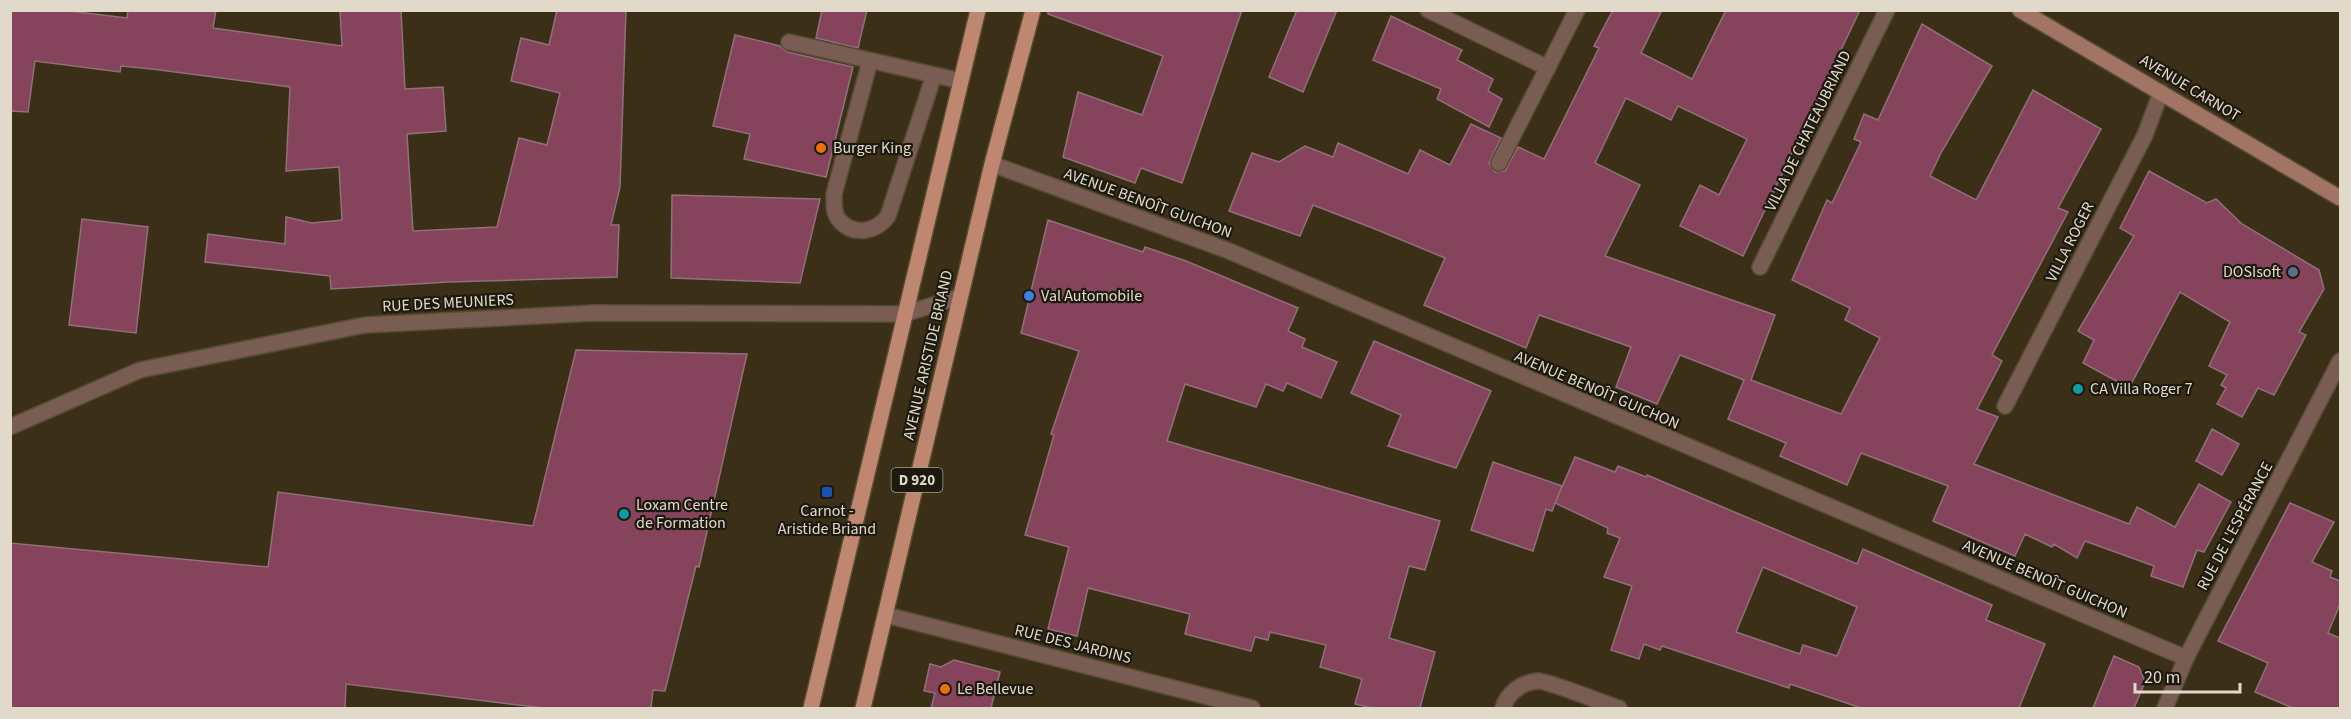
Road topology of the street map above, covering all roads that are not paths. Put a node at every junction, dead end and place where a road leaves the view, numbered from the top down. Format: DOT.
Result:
graph roads {
  1 [pos="978,10"];
  2 [pos="1033,10"];
  3 [pos="1428,10"];
  4 [pos="1577,10"];
  5 [pos="1887,10"];
  6 [pos="2020,10"];
  7 [pos="789,42"];
  8 [pos="870,61"];
  9 [pos="1548,68"];
  10 [pos="934,75"];
  11 [pos="961,81"];
  12 [pos="2161,92"];
  13 [pos="1499,163"];
  14 [pos="992,164"];
  15 [pos="2340,198"];
  16 [pos="1760,267"];
  17 [pos="959,297"];
  18 [pos="904,314"];
  19 [pos="2340,362"];
  20 [pos="2005,406"];
  21 [pos="10,427"];
  22 [pos="886,615"];
  23 [pos="2186,658"];
  24 [pos="811,708"];
  25 [pos="863,708"];
  26 [pos="1252,708"];
  27 [pos="1503,708"];
  28 [pos="1619,708"];
  29 [pos="2165,708"];
  1 -- 11 [label="main road, AVENUE ARISTIDE BRIAND / D 920"];
  2 -- 14 [label="main road, AVENUE ARISTIDE BRIAND / D 920"];
  3 -- 9 [label="street"];
  4 -- 9 [label="street"];
  5 -- 16 [label="street, VILLA DE CHATEAUBRIAND"];
  6 -- 12 [label="street, AVENUE CARNOT"];
  7 -- 8 [label="street"];
  8 -- 10 [label="street"];
  8 -- 10 [label="street"];
  9 -- 13 [label="street"];
  10 -- 11 [label="street"];
  11 -- 18 [label="main road, AVENUE ARISTIDE BRIAND / D 920"];
  12 -- 15 [label="street, AVENUE CARNOT"];
  12 -- 20 [label="street, VILLA ROGER"];
  14 -- 17 [label="main road, AVENUE ARISTIDE BRIAND / D 920"];
  14 -- 23 [label="street, AVENUE BENOÎT GUICHON"];
  17 -- 18 [label="street, RUE DES MEUNIERS"];
  17 -- 22 [label="main road, AVENUE ARISTIDE BRIAND / D 920"];
  18 -- 21 [label="street, RUE DES MEUNIERS"];
  18 -- 24 [label="main road, AVENUE ARISTIDE BRIAND / D 920"];
  19 -- 23 [label="street, RUE DE L'ESPÉRANCE"];
  22 -- 25 [label="main road, AVENUE ARISTIDE BRIAND / D 920"];
  22 -- 26 [label="street, RUE DES JARDINS"];
  23 -- 29 [label="street, RUE DE L'ESPÉRANCE"];
  27 -- 28 [label="street"];
}
